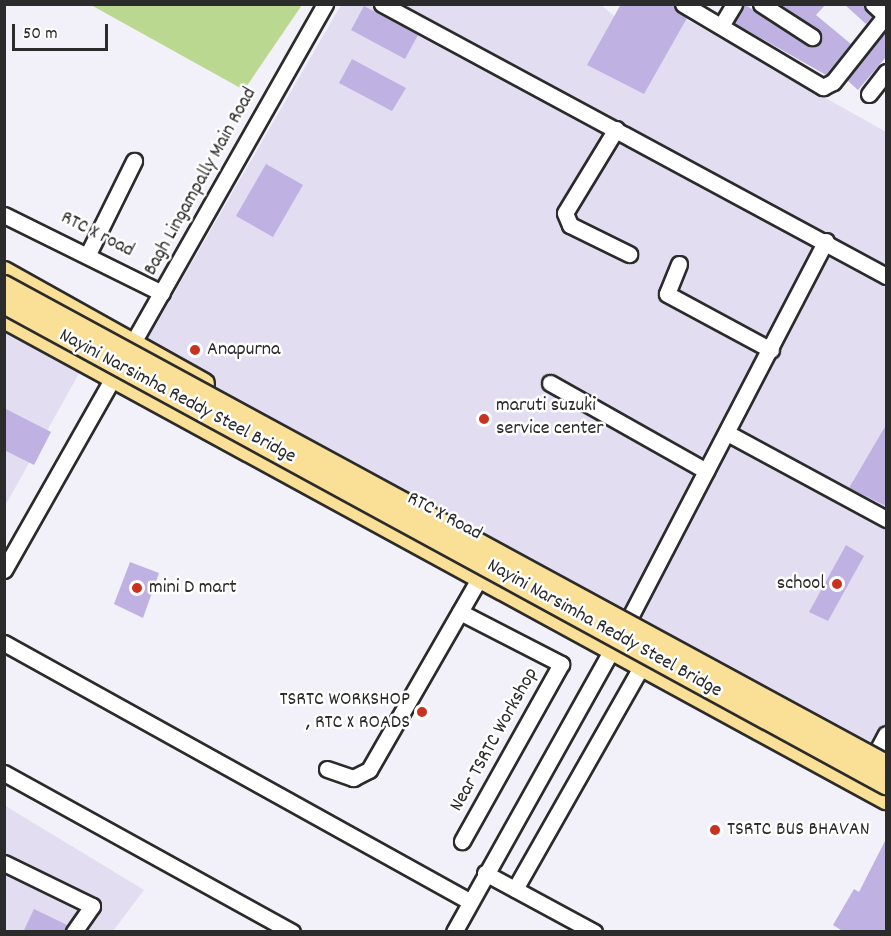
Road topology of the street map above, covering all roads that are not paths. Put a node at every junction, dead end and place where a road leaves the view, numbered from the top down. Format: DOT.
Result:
graph roads {
  1 [pos="325,4"];
  2 [pos="382,4"];
  3 [pos="683,4"];
  4 [pos="735,4"];
  5 [pos="761,4"];
  6 [pos="873,4"];
  7 [pos="886,16"];
  8 [pos="721,26"];
  9 [pos="812,38"];
  10 [pos="886,72"];
  11 [pos="869,94"];
  12 [pos="616,129"];
  13 [pos="134,161"];
  14 [pos="9,215"];
  15 [pos="826,241"];
  16 [pos="88,254"];
  17 [pos="629,254"];
  18 [pos="679,264"];
  19 [pos="4,272"];
  20 [pos="886,276"];
  21 [pos="4,285"];
  22 [pos="162,293"];
  23 [pos="4,303"];
  24 [pos="4,318"];
  25 [pos="133,344"];
  26 [pos="771,350"];
  27 [pos="112,379"];
  28 [pos="550,383"];
  29 [pos="729,434"];
  30 [pos="706,471"];
  31 [pos="886,519"];
  32 [pos="4,570"];
  33 [pos="481,575"];
  34 [pos="460,612"];
  35 [pos="630,617"];
  36 [pos="4,643"];
  37 [pos="613,647"];
  38 [pos="644,662"];
  39 [pos="884,751"];
  40 [pos="327,769"];
  41 [pos="4,773"];
  42 [pos="886,784"];
  43 [pos="886,799"];
  44 [pos="462,841"];
  45 [pos="4,863"];
  46 [pos="485,873"];
  47 [pos="515,889"];
  48 [pos="469,901"];
  49 [pos="74,932"];
  50 [pos="292,932"];
  51 [pos="454,932"];
  52 [pos="594,932"];
  1 -- 22 [label="street, Bagh Lingampally Main Road"];
  2 -- 12 [label="street"];
  3 -- 8 [label="street"];
  4 -- 8 [label="street"];
  5 -- 9 [label="street"];
  6 -- 7 [label="street"];
  7 -- 8 [label="street"];
  10 -- 11 [label="street"];
  12 -- 15 [label="street"];
  12 -- 17 [label="street"];
  13 -- 16 [label="street"];
  14 -- 16 [label="street, RTC X road"];
  15 -- 20 [label="street"];
  15 -- 26 [label="street"];
  16 -- 22 [label="street, RTC X road"];
  18 -- 26 [label="street"];
  19 -- 25 [label="main road, RTC X Road"];
  21 -- 39 [label="main road, Nayini Narsimha Reddy Steel Bridge, bridge"];
  22 -- 25 [label="street, Bagh Lingampally Main Road"];
  23 -- 42 [label="main road, Nayini Narsimha Reddy Steel Bridge, bridge"];
  24 -- 27 [label="main road, RTC X Road"];
  25 -- 27 [label="street, Bagh Lingampally Main Road"];
  25 -- 35 [label="main road, RTC X Road"];
  26 -- 29 [label="street"];
  27 -- 32 [label="street, Bagh Lingampally Main Road"];
  27 -- 33 [label="main road, RTC X Road"];
  28 -- 30 [label="street"];
  29 -- 30 [label="street"];
  29 -- 31 [label="street"];
  30 -- 35 [label="street"];
  33 -- 34 [label="street"];
  33 -- 37 [label="main road, RTC X Road"];
  34 -- 40 [label="street"];
  34 -- 44 [label="street, Near TSRTC Workshop"];
  35 -- 37 [label="street"];
  35 -- 39 [label="main road, RTC X Road"];
  36 -- 48 [label="street"];
  37 -- 38 [label="main road, RTC X Road"];
  37 -- 46 [label="street"];
  38 -- 43 [label="main road, RTC X Road"];
  38 -- 47 [label="street"];
  41 -- 50 [label="street"];
  45 -- 49 [label="street"];
  46 -- 47 [label="street"];
  46 -- 48 [label="street"];
  47 -- 52 [label="street"];
  48 -- 51 [label="street"];
}
